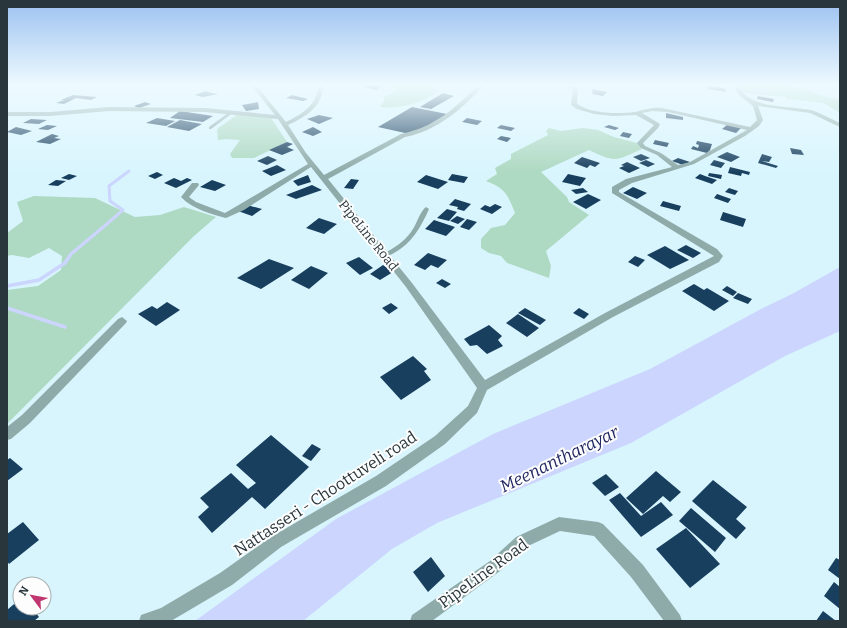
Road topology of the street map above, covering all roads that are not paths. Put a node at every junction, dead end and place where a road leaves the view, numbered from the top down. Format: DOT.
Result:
graph roads {
  1 [pos="229,114"];
  2 [pos="245,114"];
  3 [pos="277,114"];
  4 [pos="305,114"];
  5 [pos="449,114"];
  6 [pos="639,114"];
  7 [pos="681,114"];
  8 [pos="758,114"];
  9 [pos="816,114"];
  10 [pos="282,121"];
  11 [pos="840,125"];
  12 [pos="210,128"];
  13 [pos="751,129"];
  14 [pos="312,164"];
  15 [pos="676,167"];
  16 [pos="324,178"];
  17 [pos="195,185"];
  18 [pos="426,209"];
  19 [pos="385,255"];
  20 [pos="122,321"];
  21 [pos="483,387"];
  22 [pos="7,435"];
  23 [pos="147,621"];
  24 [pos="418,621"];
  25 [pos="674,621"];
  1 -- 12 [label="lane"];
  2 -- 10 [label="street"];
  3 -- 10 [label="street, PipeLine Road"];
  4 -- 10 [label="street"];
  5 -- 16 [label="street"];
  6 -- 15 [label="street"];
  7 -- 13 [label="street"];
  8 -- 13 [label="street"];
  9 -- 11 [label="street"];
  10 -- 14 [label="street, PipeLine Road"];
  13 -- 15 [label="street"];
  14 -- 16 [label="street, PipeLine Road"];
  14 -- 17 [label="street"];
  15 -- 21 [label="street"];
  16 -- 19 [label="street, PipeLine Road"];
  18 -- 19 [label="lane"];
  19 -- 21 [label="street, PipeLine Road"];
  20 -- 22 [label="street"];
  21 -- 23 [label="street, Nattasseri - Choottuveli road"];
  24 -- 25 [label="street, PipeLine Road"];
}
